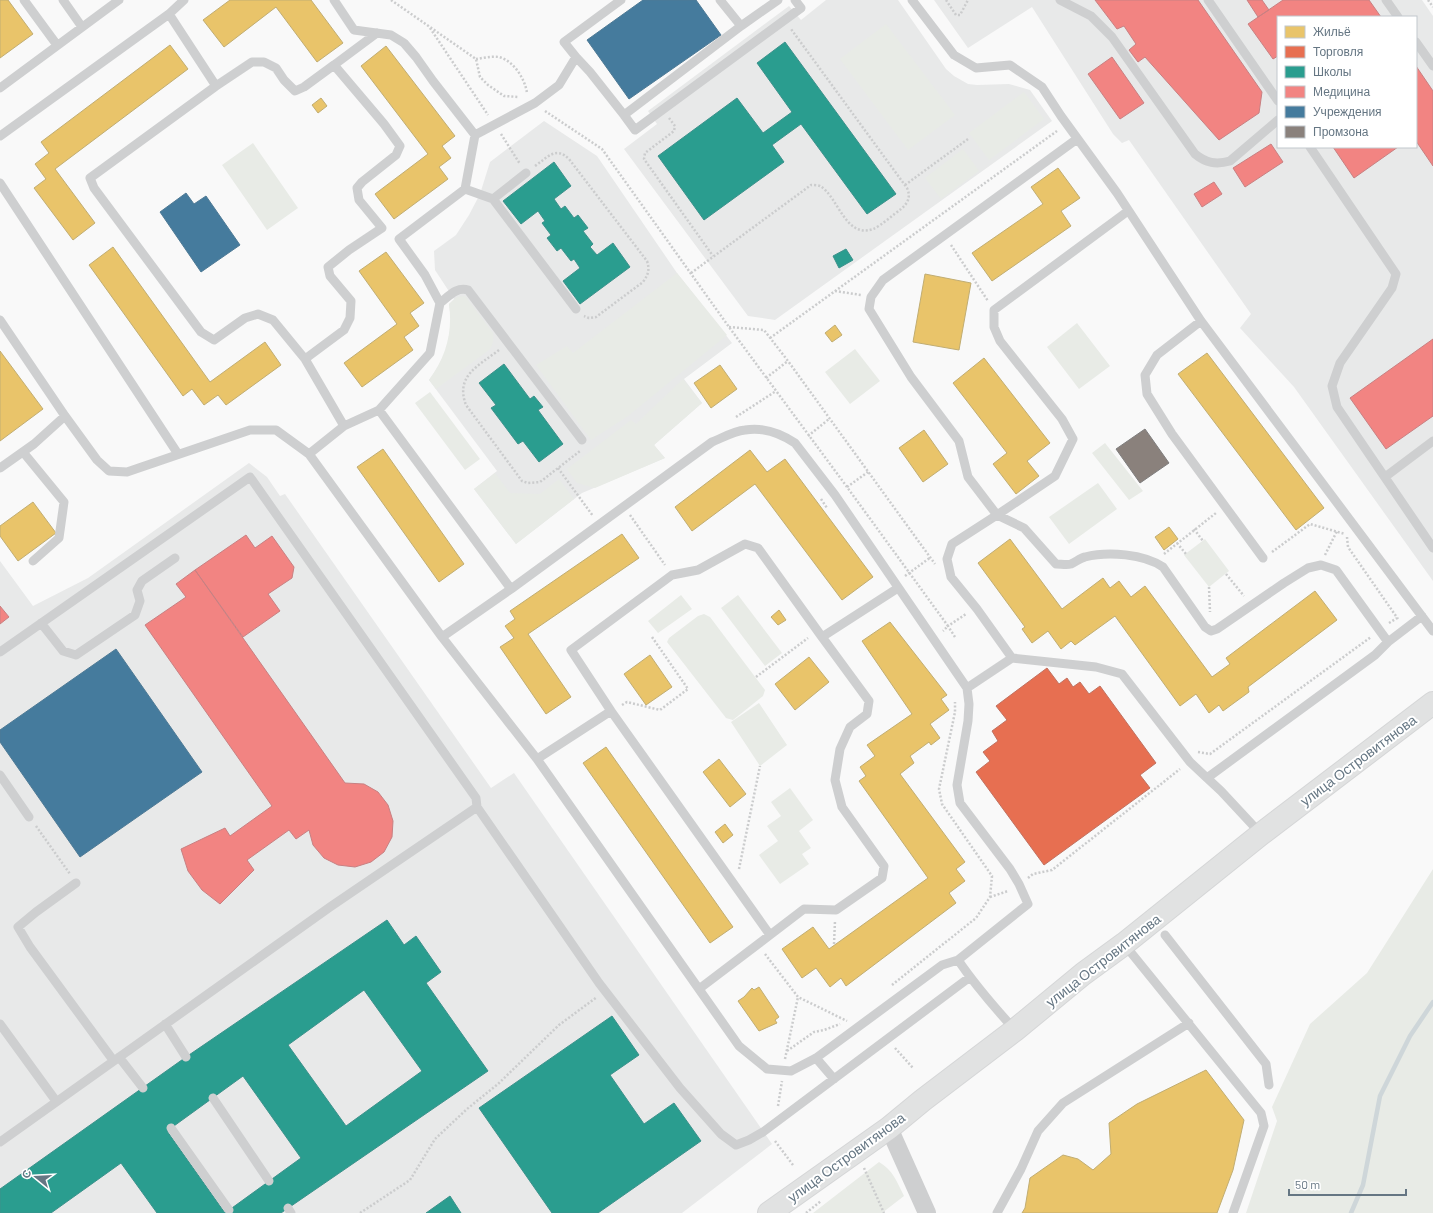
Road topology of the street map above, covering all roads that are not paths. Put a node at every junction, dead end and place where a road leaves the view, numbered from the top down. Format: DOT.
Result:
graph roads {
  1 [pos="24,0"];
  2 [pos="63,0"];
  3 [pos="119,0"];
  4 [pos="184,0"];
  5 [pos="334,0"];
  6 [pos="621,0"];
  7 [pos="720,0"];
  8 [pos="778,0"];
  9 [pos="795,0"];
  10 [pos="912,0"];
  11 [pos="1060,0"];
  12 [pos="1208,0"];
  13 [pos="1386,0"];
  14 [pos="169,14"];
  15 [pos="1397,16"];
  16 [pos="741,26"];
  17 [pos="82,27"];
  18 [pos="377,33"];
  19 [pos="1417,43"];
  20 [pos="57,45"];
  21 [pos="576,57"];
  22 [pos="334,66"];
  23 [pos="1433,66"];
  24 [pos="216,86"];
  25 [pos="0,88"];
  26 [pos="1277,100"];
  27 [pos="624,116"];
  28 [pos="1277,121"];
  29 [pos="475,135"];
  30 [pos="0,136"];
  31 [pos="1077,139"];
  32 [pos="1311,148"];
  33 [pos="526,173"];
  34 [pos="0,183"];
  35 [pos="465,189"];
  36 [pos="492,199"];
  37 [pos="1128,211"];
  38 [pos="440,303"];
  39 [pos="576,309"];
  40 [pos="0,320"];
  41 [pos="1201,322"];
  42 [pos="305,359"];
  43 [pos="379,410"];
  44 [pos="65,416"];
  45 [pos="344,426"];
  46 [pos="582,440"];
  47 [pos="1433,441"];
  48 [pos="23,452"];
  49 [pos="178,454"];
  50 [pos="309,454"];
  51 [pos="0,468"];
  52 [pos="1385,477"];
  53 [pos="997,515"];
  54 [pos="1433,548"];
  55 [pos="175,558"];
  56 [pos="1263,558"];
  57 [pos="32,561"];
  58 [pos="896,586"];
  59 [pos="511,589"];
  60 [pos="1422,616"];
  61 [pos="41,623"];
  62 [pos="1433,631"];
  63 [pos="820,634"];
  64 [pos="442,637"];
  65 [pos="1388,642"];
  66 [pos="0,652"];
  67 [pos="1012,658"];
  68 [pos="967,688"];
  69 [pos="1433,703"];
  70 [pos="611,711"];
  71 [pos="537,759"];
  72 [pos="0,775"];
  73 [pos="1207,778"];
  74 [pos="477,807"];
  75 [pos="29,817"];
  76 [pos="1261,834"];
  77 [pos="76,883"];
  78 [pos="770,935"];
  79 [pos="1165,935"];
  80 [pos="1124,944"];
  81 [pos="958,960"];
  82 [pos="970,977"];
  83 [pos="699,989"];
  84 [pos="1189,1023"];
  85 [pos="0,1024"];
  86 [pos="165,1024"];
  87 [pos="1015,1030"];
  88 [pos="186,1057"];
  89 [pos="816,1058"];
  90 [pos="116,1059"];
  91 [pos="834,1079"];
  92 [pos="1269,1085"];
  93 [pos="143,1088"];
  94 [pos="213,1098"];
  95 [pos="56,1102"];
  96 [pos="171,1128"];
  97 [pos="889,1128"];
  98 [pos="0,1142"];
  99 [pos="269,1181"];
  100 [pos="229,1210"];
  101 [pos="769,1213"];
  102 [pos="927,1213"];
  103 [pos="997,1213"];
  104 [pos="1233,1213"];
  1 -- 20 [label="lane"];
  2 -- 17 [label="lane"];
  3 -- 17 [label="lane"];
  4 -- 14 [label="lane"];
  5 -- 18 [label="lane"];
  6 -- 21 [label="lane"];
  7 -- 16 [label="lane"];
  8 -- 16 [label="lane"];
  9 -- 27 [label="lane"];
  10 -- 31 [label="lane"];
  11 -- 28 [label="lane"];
  12 -- 26 [label="lane"];
  13 -- 15 [label="lane"];
  14 -- 24 [label="lane"];
  14 -- 30 [label="lane"];
  16 -- 27 [label="lane"];
  17 -- 20 [label="lane"];
  18 -- 22 [label="lane"];
  18 -- 29 [label="lane"];
  19 -- 23 [label="lane"];
  20 -- 25 [label="lane"];
  21 -- 27 [label="lane"];
  21 -- 29 [label="lane"];
  22 -- 24 [label="lane"];
  22 -- 42 [label="lane"];
  24 -- 42 [label="lane"];
  29 -- 35 [label="lane"];
  31 -- 37 [label="lane"];
  31 -- 53 [label="lane"];
  32 -- 52 [label="lane"];
  33 -- 36 [label="lane"];
  34 -- 49 [label="lane"];
  35 -- 36 [label="lane"];
  35 -- 38 [label="lane"];
  36 -- 39 [label="lane"];
  37 -- 41 [label="lane"];
  37 -- 53 [label="lane"];
  38 -- 43 [label="lane"];
  38 -- 46 [label="lane"];
  40 -- 44 [label="lane"];
  41 -- 56 [label="lane"];
  41 -- 60 [label="lane"];
  42 -- 45 [label="lane"];
  43 -- 45 [label="lane"];
  43 -- 59 [label="lane"];
  44 -- 48 [label="lane"];
  44 -- 49 [label="lane"];
  45 -- 50 [label="lane"];
  47 -- 52 [label="lane"];
  48 -- 51 [label="lane"];
  48 -- 57 [label="lane"];
  49 -- 50 [label="lane"];
  50 -- 64 [label="lane"];
  52 -- 54 [label="lane"];
  53 -- 65 [label="lane"];
  53 -- 67 [label="lane"];
  55 -- 61 [label="lane"];
  58 -- 59 [label="lane"];
  58 -- 63 [label="lane"];
  58 -- 68 [label="lane"];
  59 -- 64 [label="lane"];
  60 -- 62 [label="lane"];
  60 -- 65 [label="lane"];
  61 -- 66 [label="lane"];
  61 -- 74 [label="lane"];
  63 -- 70 [label="lane"];
  63 -- 78 [label="lane"];
  64 -- 71 [label="lane"];
  65 -- 73 [label="lane"];
  67 -- 68 [label="lane"];
  67 -- 73 [label="lane"];
  68 -- 81 [label="lane"];
  69 -- 76 [label="main road, улица Островитянова"];
  70 -- 71 [label="lane"];
  70 -- 78 [label="lane"];
  71 -- 83 [label="lane"];
  72 -- 75 [label="lane"];
  73 -- 76 [label="lane"];
  74 -- 86 [label="lane"];
  74 -- 91 [label="lane"];
  76 -- 80 [label="main road, улица Островитянова"];
  77 -- 90 [label="lane"];
  78 -- 83 [label="lane"];
  79 -- 92 [label="lane"];
  80 -- 84 [label="lane"];
  80 -- 87 [label="main road, улица Островитянова"];
  81 -- 82 [label="lane"];
  81 -- 89 [label="lane"];
  82 -- 87 [label="lane"];
  82 -- 91 [label="lane"];
  83 -- 89 [label="lane"];
  84 -- 103 [label="lane"];
  84 -- 104 [label="lane"];
  85 -- 95 [label="lane"];
  86 -- 88 [label="lane"];
  86 -- 90 [label="lane"];
  87 -- 97 [label="main road, улица Островитянова"];
  89 -- 91 [label="lane"];
  90 -- 93 [label="lane"];
  90 -- 95 [label="lane"];
  94 -- 99 [label="lane"];
  95 -- 98 [label="lane"];
  96 -- 100 [label="lane"];
  97 -- 101 [label="main road, улица Островитянова"];
  97 -- 102 [label="street"];
}
